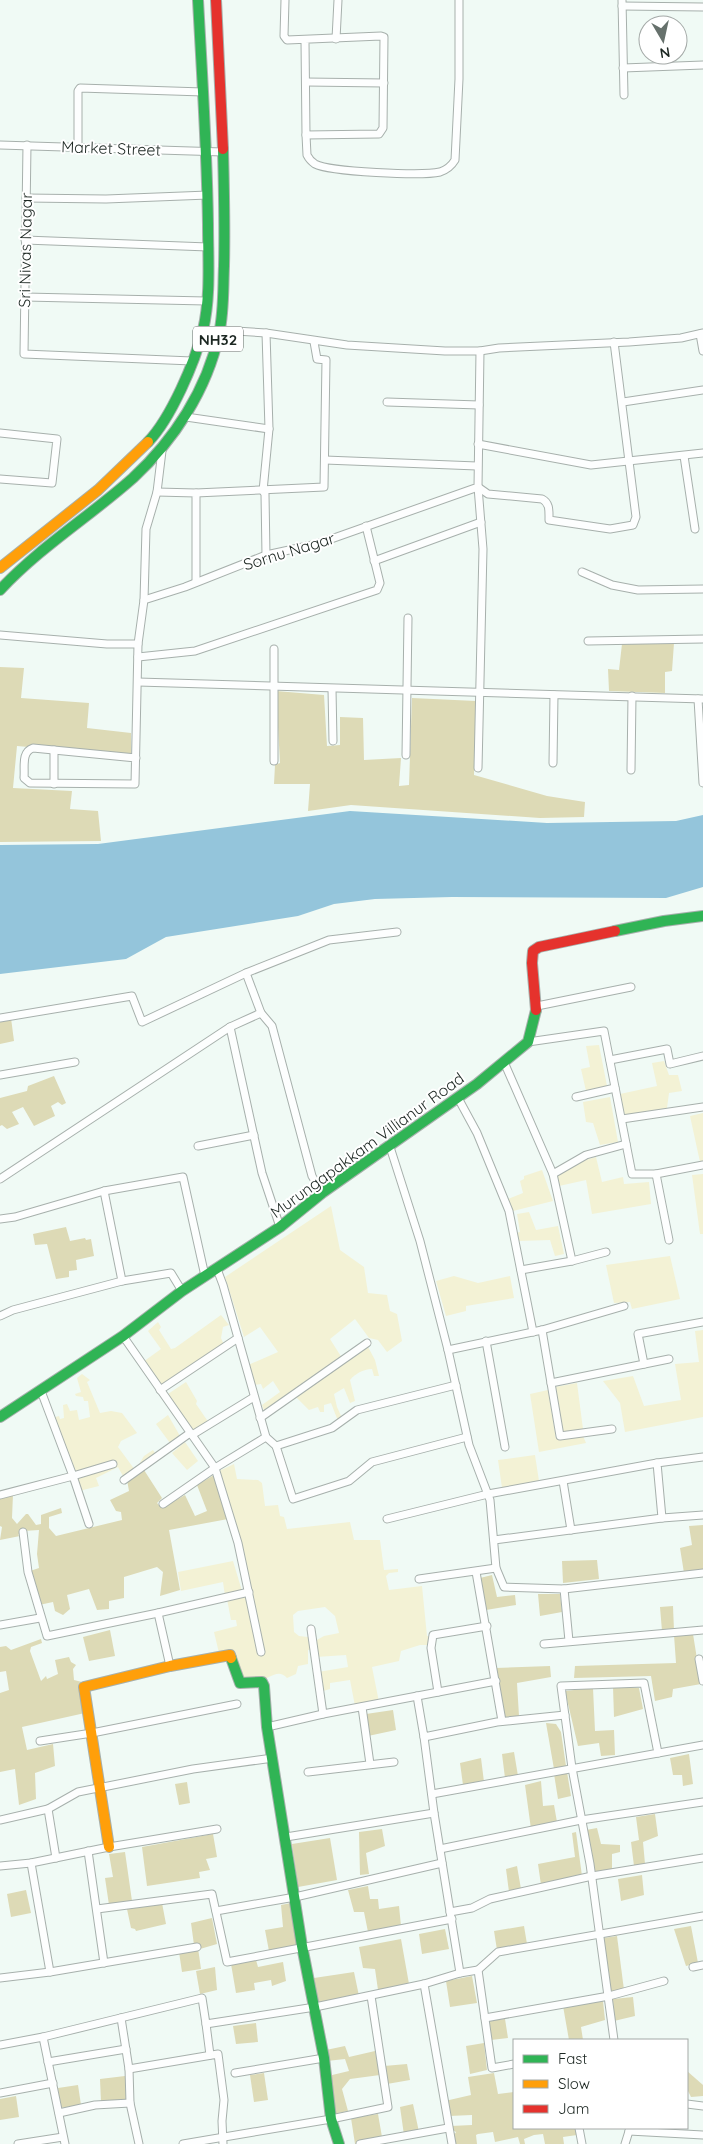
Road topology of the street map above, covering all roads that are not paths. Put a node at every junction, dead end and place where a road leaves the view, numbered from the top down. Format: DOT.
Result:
graph roads {
  1 [pos="198,0"];
  2 [pos="216,0"];
  3 [pos="285,0"];
  4 [pos="338,0"];
  5 [pos="459,0"];
  6 [pos="622,3"];
  7 [pos="703,7"];
  8 [pos="336,39"];
  9 [pos="305,40"];
  10 [pos="703,65"];
  11 [pos="623,68"];
  12 [pos="306,82"];
  13 [pos="384,83"];
  14 [pos="202,92"];
  15 [pos="624,95"];
  16 [pos="306,135"];
  17 [pos="0,145"];
  18 [pos="27,146"];
  19 [pos="78,147"];
  20 [pos="206,151"];
  21 [pos="223,152"];
  22 [pos="208,195"];
  23 [pos="26,198"];
  24 [pos="25,240"];
  25 [pos="208,247"];
  26 [pos="25,297"];
  27 [pos="206,301"];
  28 [pos="220,330"];
  29 [pos="266,333"];
  30 [pos="702,333"];
  31 [pos="314,342"];
  32 [pos="614,342"];
  33 [pos="480,351"];
  34 [pos="703,351"];
  35 [pos="192,361"];
  36 [pos="703,390"];
  37 [pos="387,402"];
  38 [pos="623,402"];
  39 [pos="479,405"];
  40 [pos="186,417"];
  41 [pos="269,429"];
  42 [pos="0,433"];
  43 [pos="478,444"];
  44 [pos="163,445"];
  45 [pos="703,453"];
  46 [pos="684,456"];
  47 [pos="325,460"];
  48 [pos="629,462"];
  49 [pos="477,466"];
  50 [pos="0,479"];
  51 [pos="478,487"];
  52 [pos="264,491"];
  53 [pos="157,492"];
  54 [pos="196,493"];
  55 [pos="481,522"];
  56 [pos="366,526"];
  57 [pos="695,528"];
  58 [pos="266,556"];
  59 [pos="374,561"];
  60 [pos="0,568"];
  61 [pos="582,572"];
  62 [pos="196,582"];
  63 [pos="703,589"];
  64 [pos="0,590"];
  65 [pos="144,600"];
  66 [pos="408,618"];
  67 [pos="0,634"];
  68 [pos="703,640"];
  69 [pos="588,641"];
  70 [pos="138,644"];
  71 [pos="274,649"];
  72 [pos="138,657"];
  73 [pos="138,682"];
  74 [pos="274,687"];
  75 [pos="332,689"];
  76 [pos="407,689"];
  77 [pos="481,694"];
  78 [pos="554,695"];
  79 [pos="632,696"];
  80 [pos="701,699"];
  81 [pos="333,741"];
  82 [pos="54,750"];
  83 [pos="406,755"];
  84 [pos="136,758"];
  85 [pos="274,761"];
  86 [pos="553,763"];
  87 [pos="478,768"];
  88 [pos="631,770"];
  89 [pos="703,783"];
  90 [pos="54,784"];
  91 [pos="703,916"];
  92 [pos="397,932"];
  93 [pos="246,973"];
  94 [pos="631,987"];
  95 [pos="537,1006"];
  96 [pos="261,1013"];
  97 [pos="0,1018"];
  98 [pos="230,1027"];
  99 [pos="528,1042"];
  100 [pos="703,1056"];
  101 [pos="610,1060"];
  102 [pos="75,1062"];
  103 [pos="504,1062"];
  104 [pos="0,1075"];
  105 [pos="615,1088"];
  106 [pos="458,1098"];
  107 [pos="576,1098"];
  108 [pos="703,1107"];
  109 [pos="622,1119"];
  110 [pos="254,1135"];
  111 [pos="626,1144"];
  112 [pos="198,1146"];
  113 [pos="390,1147"];
  114 [pos="703,1165"];
  115 [pos="553,1174"];
  116 [pos="656,1174"];
  117 [pos="0,1178"];
  118 [pos="104,1191"];
  119 [pos="322,1193"];
  120 [pos="0,1218"];
  121 [pos="280,1227"];
  122 [pos="669,1240"];
  123 [pos="606,1252"];
  124 [pos="572,1261"];
  125 [pos="217,1269"];
  126 [pos="521,1270"];
  127 [pos="205,1276"];
  128 [pos="122,1281"];
  129 [pos="182,1291"];
  130 [pos="624,1306"];
  131 [pos="0,1316"];
  132 [pos="703,1322"];
  133 [pos="542,1330"];
  134 [pos="532,1332"];
  135 [pos="123,1336"];
  136 [pos="238,1338"];
  137 [pos="486,1341"];
  138 [pos="367,1343"];
  139 [pos="448,1350"];
  140 [pos="668,1359"];
  141 [pos="644,1364"];
  142 [pos="551,1383"];
  143 [pos="456,1386"];
  144 [pos="160,1390"];
  145 [pos="40,1391"];
  146 [pos="254,1397"];
  147 [pos="1,1413"];
  148 [pos="260,1418"];
  149 [pos="612,1429"];
  150 [pos="191,1434"];
  151 [pos="266,1437"];
  152 [pos="467,1437"];
  153 [pos="276,1446"];
  154 [pos="505,1447"];
  155 [pos="703,1458"];
  156 [pos="657,1463"];
  157 [pos="113,1464"];
  158 [pos="215,1468"];
  159 [pos="74,1476"];
  160 [pos="124,1480"];
  161 [pos="563,1480"];
  162 [pos="488,1494"];
  163 [pos="0,1495"];
  164 [pos="163,1504"];
  165 [pos="703,1515"];
  166 [pos="387,1518"];
  167 [pos="662,1518"];
  168 [pos="89,1524"];
  169 [pos="571,1530"];
  170 [pos="23,1532"];
  171 [pos="494,1540"];
  172 [pos="496,1568"];
  173 [pos="476,1572"];
  174 [pos="703,1573"];
  175 [pos="419,1579"];
  176 [pos="564,1589"];
  177 [pos="248,1592"];
  178 [pos="158,1613"];
  179 [pos="40,1618"];
  180 [pos="0,1625"];
  181 [pos="486,1626"];
  182 [pos="311,1629"];
  183 [pos="703,1630"];
  184 [pos="569,1641"];
  185 [pos="544,1644"];
  186 [pos="261,1652"];
  187 [pos="699,1659"];
  188 [pos="170,1666"];
  189 [pos="703,1679"];
  190 [pos="496,1681"];
  191 [pos="438,1692"];
  192 [pos="417,1696"];
  193 [pos="237,1704"];
  194 [pos="362,1707"];
  195 [pos="323,1714"];
  196 [pos="565,1716"];
  197 [pos="502,1721"];
  198 [pos="267,1727"];
  199 [pos="92,1733"];
  200 [pos="424,1737"];
  201 [pos="40,1741"];
  202 [pos="703,1745"];
  203 [pos="658,1753"];
  204 [pos="273,1758"];
  205 [pos="394,1762"];
  206 [pos="370,1764"];
  207 [pos="572,1768"];
  208 [pos="308,1772"];
  209 [pos="100,1787"];
  210 [pos="432,1794"];
  211 [pos="703,1802"];
  212 [pos="48,1808"];
  213 [pos="434,1813"];
  214 [pos="0,1820"];
  215 [pos="581,1820"];
  216 [pos="217,1829"];
  217 [pos="286,1838"];
  218 [pos="109,1847"];
  219 [pos="440,1850"];
  220 [pos="88,1851"];
  221 [pos="56,1858"];
  222 [pos="703,1858"];
  223 [pos="31,1863"];
  224 [pos="442,1863"];
  225 [pos="0,1866"];
  226 [pos="592,1876"];
  227 [pos="295,1896"];
  228 [pos="97,1910"];
  229 [pos="216,1911"];
  230 [pos="451,1915"];
  231 [pos="703,1916"];
  232 [pos="601,1935"];
  233 [pos="302,1946"];
  234 [pos="197,1947"];
  235 [pos="104,1963"];
  236 [pos="703,1965"];
  237 [pos="693,1967"];
  238 [pos="478,1970"];
  239 [pos="50,1972"];
  240 [pos="460,1974"];
  241 [pos="0,1978"];
  242 [pos="664,1981"];
  243 [pos="424,1984"];
  244 [pos="370,1996"];
  245 [pos="609,1996"];
  246 [pos="315,2007"];
  247 [pos="121,2018"];
  248 [pos="486,2018"];
  249 [pos="206,2024"];
  250 [pos="43,2037"];
  251 [pos="614,2039"];
  252 [pos="0,2045"];
  253 [pos="126,2049"];
  254 [pos="210,2056"];
  255 [pos="324,2058"];
  256 [pos="48,2062"];
  257 [pos="513,2064"];
  258 [pos="129,2069"];
  259 [pos="235,2073"];
  260 [pos="52,2084"];
  261 [pos="0,2093"];
  262 [pos="130,2103"];
  263 [pos="688,2104"];
  264 [pos="703,2106"];
  265 [pos="59,2113"];
  266 [pos="331,2119"];
  267 [pos="448,2128"];
  268 [pos="579,2129"];
  269 [pos="630,2129"];
  270 [pos="703,2135"];
  271 [pos="64,2140"];
  272 [pos="223,2140"];
  273 [pos="389,2142"];
  274 [pos="18,2144"];
  275 [pos="140,2144"];
  276 [pos="183,2144"];
  277 [pos="339,2144"];
  278 [pos="360,2144"];
  279 [pos="452,2144"];
  280 [pos="582,2144"];
  281 [pos="625,2144"];
  1 -- 14 [label="main road, NH32"];
  2 -- 21 [label="main road, NH32"];
  3 -- 9 [label="street"];
  4 -- 8 [label="street"];
  5 -- 16 [label="street"];
  6 -- 7 [label="street"];
  6 -- 11 [label="street"];
  8 -- 9 [label="street"];
  8 -- 13 [label="street"];
  9 -- 12 [label="street"];
  10 -- 11 [label="street"];
  11 -- 15 [label="street"];
  12 -- 13 [label="street"];
  12 -- 16 [label="street"];
  13 -- 16 [label="street"];
  14 -- 19 [label="street"];
  14 -- 20 [label="main road, NH32"];
  17 -- 18 [label="street, Market Street"];
  18 -- 19 [label="street, Market Street"];
  18 -- 23 [label="street, Sri Nivas Nagar"];
  19 -- 20 [label="street, Market Street"];
  20 -- 21 [label="street, Market Street"];
  20 -- 22 [label="main road, NH32"];
  21 -- 28 [label="main road, NH32"];
  22 -- 23 [label="street"];
  22 -- 25 [label="main road, NH32"];
  23 -- 24 [label="street, Sri Nivas Nagar"];
  24 -- 25 [label="street"];
  24 -- 26 [label="street, Sri Nivas Nagar"];
  25 -- 27 [label="main road, NH32"];
  26 -- 27 [label="street"];
  26 -- 35 [label="street, Sri Nivas Nagar"];
  27 -- 35 [label="main road, NH32"];
  28 -- 29 [label="street"];
  28 -- 40 [label="main road, NH32"];
  29 -- 31 [label="street"];
  29 -- 41 [label="street"];
  30 -- 32 [label="street"];
  30 -- 34 [label="street"];
  31 -- 33 [label="street"];
  31 -- 47 [label="street"];
  32 -- 33 [label="street"];
  32 -- 38 [label="street"];
  33 -- 39 [label="street"];
  35 -- 60 [label="main road, NH32"];
  36 -- 38 [label="street"];
  37 -- 39 [label="street"];
  38 -- 48 [label="street"];
  39 -- 43 [label="street"];
  40 -- 41 [label="street"];
  40 -- 44 [label="main road, NH32"];
  41 -- 52 [label="street"];
  42 -- 50 [label="street"];
  43 -- 48 [label="street"];
  43 -- 49 [label="street"];
  44 -- 53 [label="street"];
  44 -- 64 [label="main road, NH32"];
  45 -- 46 [label="street"];
  46 -- 48 [label="street"];
  46 -- 57 [label="street"];
  47 -- 49 [label="street"];
  47 -- 52 [label="street"];
  48 -- 51 [label="street"];
  49 -- 51 [label="street"];
  51 -- 55 [label="street"];
  51 -- 56 [label="street, Sornu Nagar"];
  52 -- 54 [label="street"];
  52 -- 58 [label="street"];
  53 -- 54 [label="street"];
  53 -- 65 [label="street"];
  54 -- 62 [label="street"];
  55 -- 59 [label="street"];
  55 -- 77 [label="street"];
  56 -- 58 [label="street, Sornu Nagar"];
  56 -- 59 [label="street"];
  58 -- 62 [label="street, Sornu Nagar"];
  59 -- 72 [label="street"];
  61 -- 63 [label="street"];
  62 -- 65 [label="street, Sornu Nagar"];
  65 -- 70 [label="street"];
  66 -- 76 [label="street"];
  67 -- 70 [label="street"];
  68 -- 69 [label="street"];
  70 -- 72 [label="street"];
  71 -- 74 [label="street"];
  72 -- 73 [label="street"];
  73 -- 74 [label="street"];
  73 -- 84 [label="street"];
  74 -- 75 [label="street"];
  74 -- 85 [label="street"];
  75 -- 76 [label="street"];
  75 -- 81 [label="street"];
  76 -- 77 [label="street"];
  76 -- 83 [label="street"];
  77 -- 78 [label="street"];
  77 -- 87 [label="street"];
  78 -- 79 [label="street"];
  78 -- 86 [label="street"];
  79 -- 80 [label="street"];
  79 -- 88 [label="street"];
  80 -- 89 [label="street"];
  82 -- 84 [label="street"];
  82 -- 90 [label="street"];
  82 -- 90 [label="street"];
  84 -- 90 [label="street"];
  91 -- 95 [label="main road"];
  92 -- 93 [label="street"];
  93 -- 96 [label="street"];
  93 -- 97 [label="street"];
  94 -- 95 [label="street"];
  95 -- 99 [label="main road"];
  96 -- 98 [label="street"];
  96 -- 119 [label="street"];
  98 -- 110 [label="street"];
  98 -- 117 [label="street"];
  99 -- 101 [label="street"];
  99 -- 103 [label="main road, Murungapakkam Villianur Road"];
  100 -- 101 [label="street"];
  101 -- 105 [label="street"];
  102 -- 104 [label="street"];
  103 -- 106 [label="main road, Murungapakkam Villianur Road"];
  103 -- 115 [label="street"];
  105 -- 107 [label="street"];
  105 -- 109 [label="street"];
  106 -- 113 [label="main road, Murungapakkam Villianur Road"];
  106 -- 126 [label="street"];
  108 -- 109 [label="street"];
  109 -- 111 [label="street"];
  110 -- 112 [label="street"];
  110 -- 121 [label="street"];
  111 -- 115 [label="street"];
  111 -- 116 [label="street"];
  113 -- 119 [label="main road, Murungapakkam Villianur Road"];
  113 -- 139 [label="street"];
  114 -- 116 [label="street"];
  115 -- 124 [label="street"];
  116 -- 122 [label="street"];
  118 -- 120 [label="street"];
  118 -- 127 [label="street"];
  118 -- 128 [label="street"];
  119 -- 121 [label="main road, Murungapakkam Villianur Road"];
  121 -- 125 [label="main road, Murungapakkam Villianur Road"];
  123 -- 124 [label="street"];
  124 -- 126 [label="street"];
  125 -- 127 [label="main road, Murungapakkam Villianur Road"];
  125 -- 136 [label="street"];
  126 -- 134 [label="street"];
  127 -- 129 [label="main road, Murungapakkam Villianur Road"];
  128 -- 129 [label="street"];
  128 -- 131 [label="street"];
  129 -- 135 [label="main road, Murungapakkam Villianur Road"];
  130 -- 133 [label="street"];
  132 -- 141 [label="street"];
  133 -- 134 [label="street"];
  133 -- 142 [label="street"];
  134 -- 137 [label="street"];
  135 -- 144 [label="street"];
  135 -- 145 [label="main road, Murungapakkam Villianur Road"];
  136 -- 144 [label="street"];
  136 -- 146 [label="street"];
  137 -- 139 [label="street"];
  137 -- 154 [label="street"];
  138 -- 148 [label="street"];
  139 -- 143 [label="street"];
  140 -- 141 [label="street"];
  141 -- 142 [label="street"];
  142 -- 149 [label="street"];
  143 -- 152 [label="street"];
  143 -- 153 [label="street"];
  144 -- 150 [label="street"];
  145 -- 147 [label="main road, Murungapakkam Villianur Road"];
  145 -- 159 [label="street"];
  146 -- 148 [label="street"];
  146 -- 150 [label="street"];
  148 -- 151 [label="street"];
  150 -- 158 [label="street"];
  150 -- 160 [label="street"];
  151 -- 153 [label="street"];
  151 -- 158 [label="street"];
  152 -- 153 [label="street"];
  152 -- 162 [label="street"];
  155 -- 156 [label="street"];
  156 -- 161 [label="street"];
  156 -- 167 [label="street"];
  157 -- 159 [label="street"];
  158 -- 164 [label="street"];
  158 -- 177 [label="street"];
  159 -- 163 [label="street"];
  159 -- 168 [label="street"];
  161 -- 162 [label="street"];
  161 -- 169 [label="street"];
  162 -- 166 [label="street"];
  162 -- 171 [label="street"];
  165 -- 167 [label="street"];
  167 -- 169 [label="street"];
  169 -- 171 [label="street"];
  170 -- 179 [label="street"];
  171 -- 172 [label="street"];
  172 -- 173 [label="street"];
  172 -- 176 [label="street"];
  173 -- 175 [label="street"];
  173 -- 181 [label="street"];
  174 -- 176 [label="street"];
  176 -- 184 [label="street"];
  177 -- 178 [label="street"];
  177 -- 186 [label="street"];
  178 -- 179 [label="street"];
  178 -- 188 [label="street"];
  179 -- 180 [label="street"];
  181 -- 190 [label="street"];
  181 -- 191 [label="street"];
  182 -- 195 [label="street"];
  183 -- 184 [label="street"];
  184 -- 185 [label="street"];
  187 -- 189 [label="street"];
  188 -- 198 [label="main road"];
  188 -- 199 [label="main road"];
  190 -- 191 [label="street"];
  190 -- 197 [label="street"];
  191 -- 192 [label="street"];
  192 -- 194 [label="street"];
  192 -- 200 [label="street"];
  193 -- 199 [label="street"];
  194 -- 195 [label="street"];
  194 -- 206 [label="street"];
  195 -- 198 [label="street"];
  196 -- 197 [label="street"];
  196 -- 203 [label="street"];
  196 -- 207 [label="street"];
  197 -- 200 [label="street"];
  198 -- 204 [label="main road"];
  199 -- 201 [label="street"];
  199 -- 209 [label="main road"];
  200 -- 210 [label="street"];
  202 -- 203 [label="street"];
  203 -- 207 [label="street"];
  204 -- 209 [label="street"];
  204 -- 217 [label="main road"];
  205 -- 206 [label="street"];
  206 -- 208 [label="street"];
  207 -- 210 [label="street"];
  207 -- 215 [label="street"];
  209 -- 212 [label="street"];
  209 -- 218 [label="main road"];
  210 -- 213 [label="street"];
  211 -- 215 [label="street"];
  212 -- 214 [label="street"];
  212 -- 221 [label="street"];
  213 -- 217 [label="street"];
  213 -- 219 [label="street"];
  215 -- 219 [label="street"];
  215 -- 226 [label="street"];
  216 -- 218 [label="street"];
  217 -- 227 [label="main road"];
  218 -- 220 [label="street"];
  219 -- 224 [label="street"];
  220 -- 221 [label="street"];
  220 -- 228 [label="street"];
  221 -- 223 [label="street"];
  222 -- 226 [label="street"];
  223 -- 225 [label="street"];
  223 -- 239 [label="street"];
  224 -- 227 [label="street"];
  224 -- 230 [label="street"];
  226 -- 230 [label="street"];
  226 -- 232 [label="street"];
  227 -- 229 [label="street"];
  227 -- 233 [label="main road"];
  228 -- 229 [label="street"];
  228 -- 235 [label="street"];
  229 -- 233 [label="street"];
  230 -- 233 [label="street"];
  230 -- 240 [label="street"];
  231 -- 232 [label="street"];
  232 -- 238 [label="street"];
  232 -- 245 [label="street"];
  233 -- 246 [label="main road"];
  234 -- 235 [label="street"];
  235 -- 239 [label="street"];
  236 -- 237 [label="street"];
  238 -- 240 [label="street"];
  238 -- 248 [label="street"];
  239 -- 241 [label="street"];
  240 -- 243 [label="street"];
  242 -- 245 [label="street"];
  243 -- 244 [label="street"];
  243 -- 267 [label="street"];
  244 -- 246 [label="street"];
  244 -- 266 [label="street"];
  245 -- 248 [label="street"];
  245 -- 251 [label="street"];
  246 -- 249 [label="street"];
  246 -- 255 [label="main road"];
  247 -- 249 [label="street"];
  247 -- 250 [label="street"];
  247 -- 253 [label="street"];
  248 -- 257 [label="street"];
  249 -- 254 [label="street"];
  250 -- 252 [label="street"];
  250 -- 256 [label="street"];
  253 -- 256 [label="street"];
  253 -- 258 [label="street"];
  254 -- 258 [label="street"];
  254 -- 272 [label="street"];
  255 -- 259 [label="street"];
  255 -- 266 [label="main road"];
  256 -- 260 [label="street"];
  258 -- 262 [label="street"];
  260 -- 261 [label="street"];
  260 -- 265 [label="street"];
  262 -- 265 [label="street"];
  262 -- 275 [label="street"];
  263 -- 264 [label="street"];
  265 -- 271 [label="street"];
  266 -- 272 [label="street"];
  266 -- 277 [label="main road"];
  267 -- 273 [label="street"];
  267 -- 279 [label="street"];
  268 -- 280 [label="street"];
  269 -- 270 [label="street"];
  269 -- 281 [label="street"];
  271 -- 274 [label="street"];
  272 -- 276 [label="street"];
  273 -- 278 [label="street"];
}
